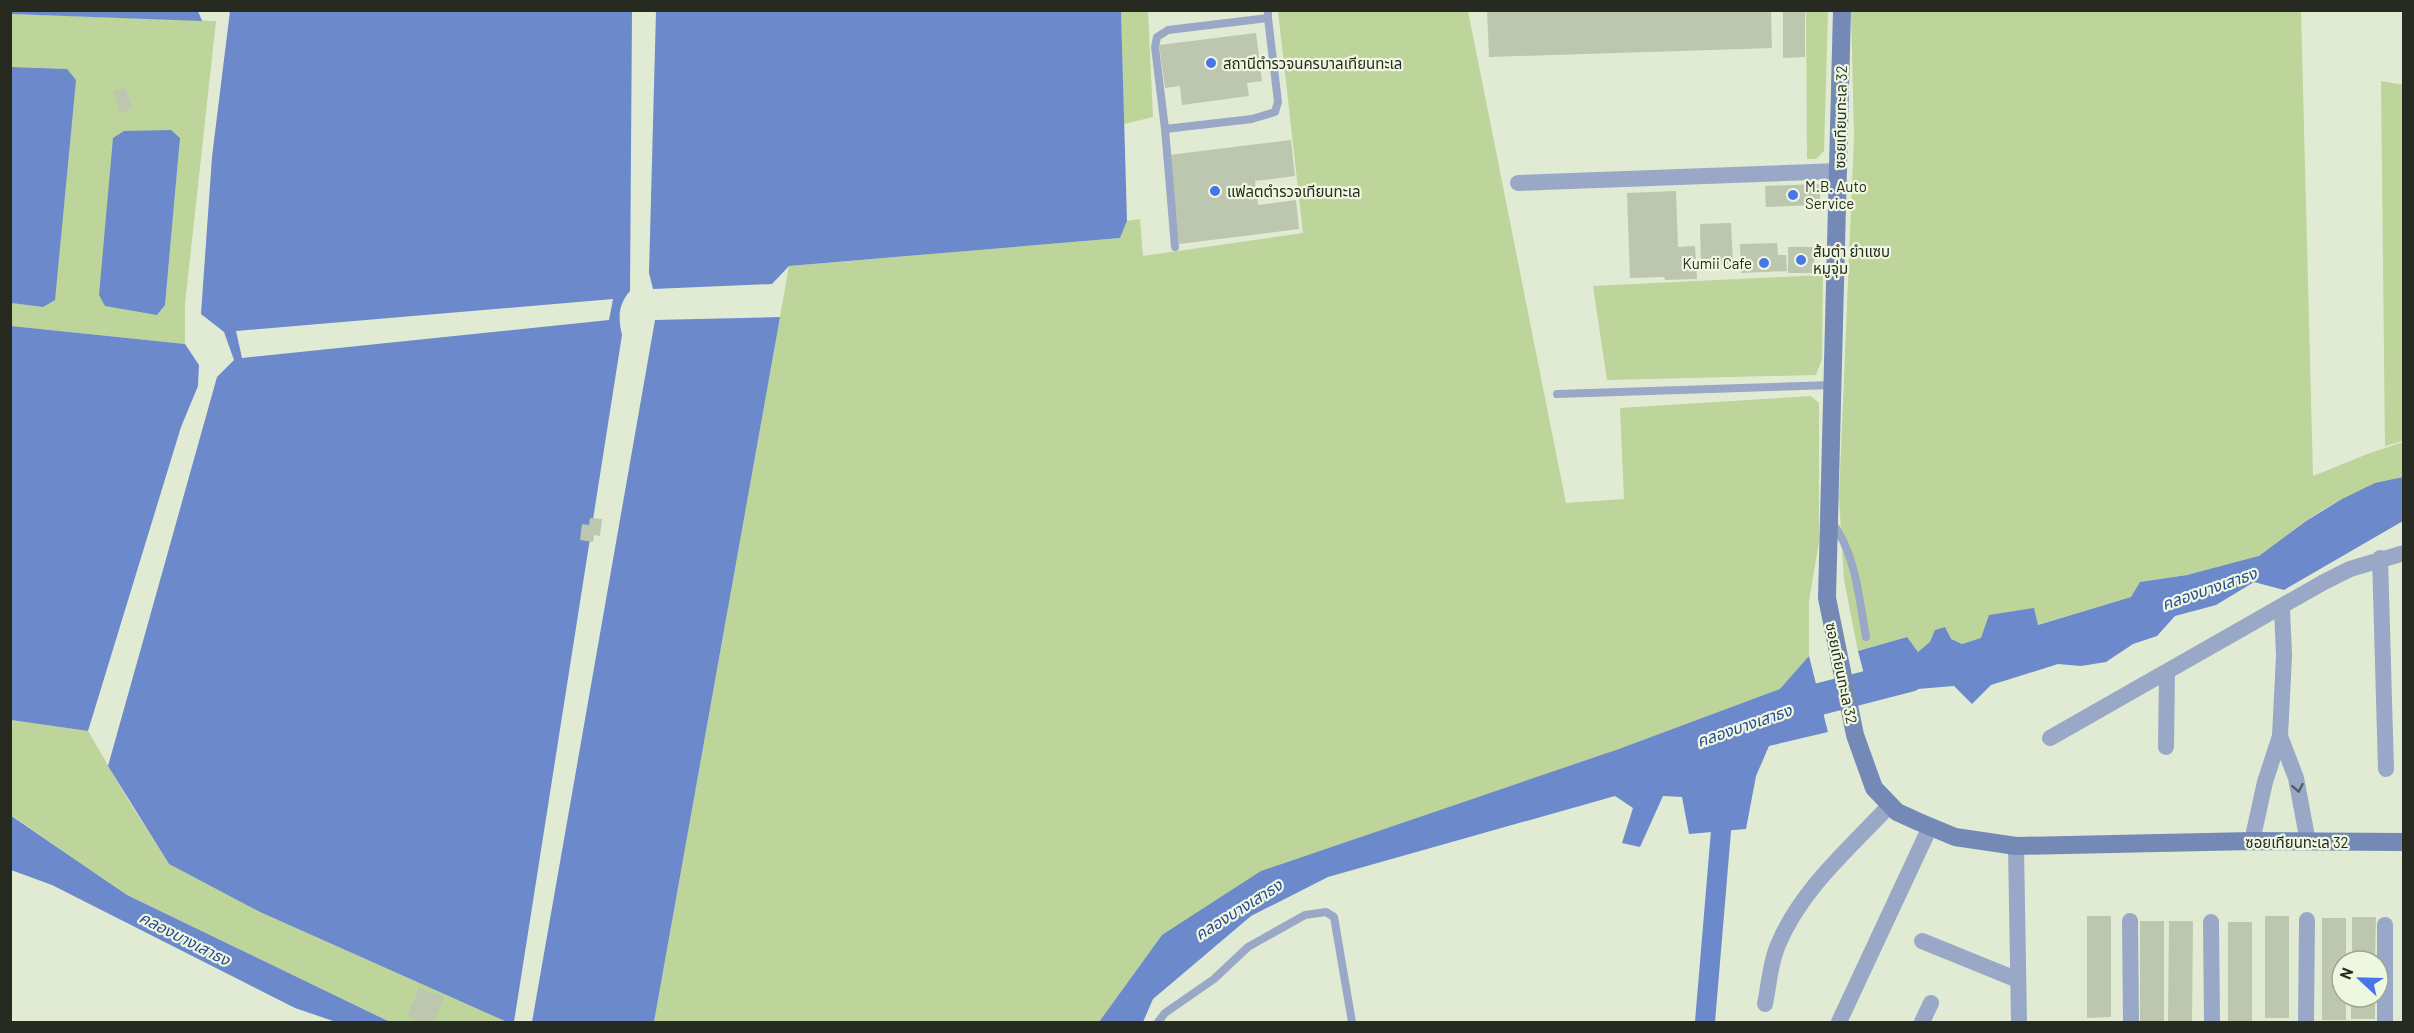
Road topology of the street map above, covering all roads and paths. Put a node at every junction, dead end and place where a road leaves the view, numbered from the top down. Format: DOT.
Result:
graph roads {
  1 [pos="1842,10"];
  2 [pos="1268,14"];
  3 [pos="1165,129"];
  4 [pos="1839,171"];
  5 [pos="1518,183"];
  6 [pos="1175,247"];
  7 [pos="1831,385"];
  8 [pos="1557,394"];
  9 [pos="1828,518"];
  10 [pos="2403,553"];
  11 [pos="2380,558"];
  12 [pos="2282,608"];
  13 [pos="1866,637"];
  14 [pos="2167,672"];
  15 [pos="2280,736"];
  16 [pos="2050,738"];
  17 [pos="2166,747"];
  18 [pos="2386,770"];
  19 [pos="1890,805"];
  20 [pos="1930,826"];
  21 [pos="2252,841"];
  22 [pos="2308,842"];
  23 [pos="2403,842"];
  24 [pos="2016,846"];
  25 [pos="2307,920"];
  26 [pos="2130,921"];
  27 [pos="2211,922"];
  28 [pos="2385,924"];
  29 [pos="1922,941"];
  30 [pos="2018,980"];
  31 [pos="1930,1003"];
  32 [pos="1765,1004"];
  33 [pos="1158,1023"];
  34 [pos="1352,1023"];
  35 [pos="1839,1023"];
  36 [pos="1922,1023"];
  37 [pos="2019,1023"];
  38 [pos="2131,1023"];
  39 [pos="2212,1023"];
  40 [pos="2306,1023"];
  41 [pos="2385,1023"];
  1 -- 4 [label="street, ซอยเทียนทะเล 32"];
  2 -- 3 [label="lane"];
  2 -- 3 [label="lane"];
  3 -- 6 [label="lane"];
  4 -- 5 [label="street"];
  4 -- 7 [label="street, ซอยเทียนทะเล 32"];
  7 -- 8 [label="lane"];
  7 -- 9 [label="street, ซอยเทียนทะเล 32"];
  9 -- 13 [label="lane"];
  9 -- 19 [label="street, ซอยเทียนทะเล 32"];
  10 -- 11 [label="street"];
  11 -- 12 [label="street"];
  11 -- 18 [label="street"];
  12 -- 14 [label="street"];
  12 -- 15 [label="street"];
  14 -- 16 [label="street"];
  14 -- 17 [label="street"];
  15 -- 21 [label="street"];
  15 -- 22 [label="street, one-way"];
  19 -- 20 [label="street, ซอยเทียนทะเล 32"];
  19 -- 32 [label="street"];
  20 -- 24 [label="street, ซอยเทียนทะเล 32"];
  20 -- 35 [label="street"];
  21 -- 22 [label="street, ซอยเทียนทะเล 32"];
  21 -- 24 [label="street, ซอยเทียนทะเล 32"];
  22 -- 23 [label="street, ซอยเทียนทะเล 32"];
  24 -- 30 [label="street"];
  25 -- 40 [label="street"];
  26 -- 38 [label="street"];
  27 -- 39 [label="street"];
  28 -- 41 [label="street"];
  29 -- 30 [label="street"];
  30 -- 37 [label="street"];
  31 -- 36 [label="street"];
  33 -- 34 [label="lane"];
}
